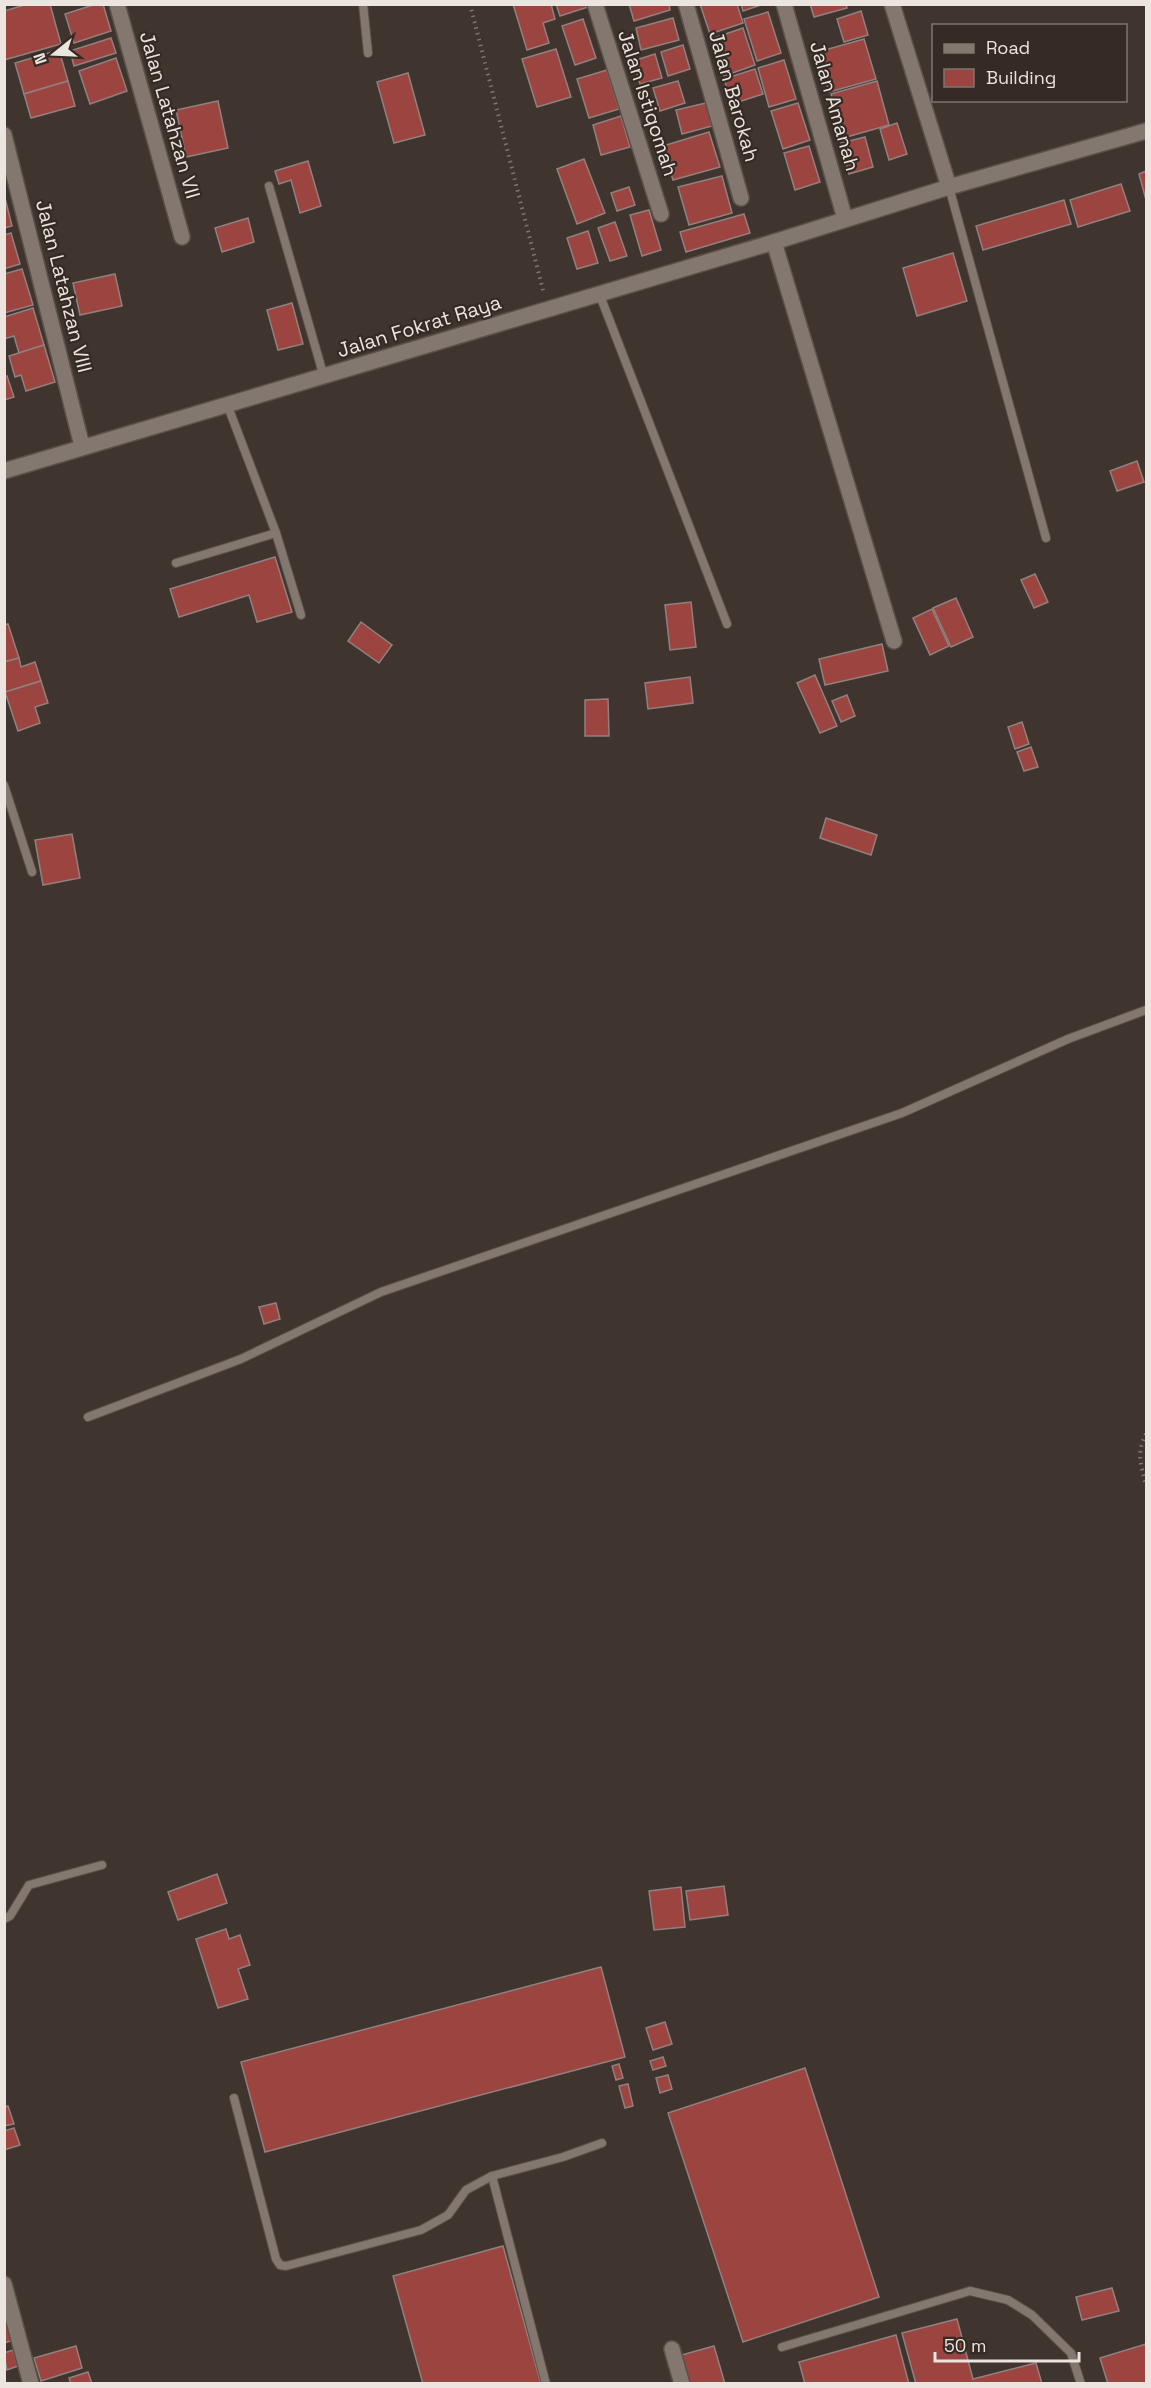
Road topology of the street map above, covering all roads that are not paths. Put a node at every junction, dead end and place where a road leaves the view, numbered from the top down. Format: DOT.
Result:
graph roads {
  1 [pos="117,4"];
  2 [pos="363,4"];
  3 [pos="595,4"];
  4 [pos="686,4"];
  5 [pos="784,4"];
  6 [pos="892,4"];
  7 [pos="368,53"];
  8 [pos="1146,131"];
  9 [pos="4,135"];
  10 [pos="269,186"];
  11 [pos="949,187"];
  12 [pos="741,198"];
  13 [pos="661,214"];
  14 [pos="846,219"];
  15 [pos="182,237"];
  16 [pos="774,242"];
  17 [pos="599,293"];
  18 [pos="324,377"];
  19 [pos="227,404"];
  20 [pos="81,446"];
  21 [pos="4,471"];
  22 [pos="276,533"];
  23 [pos="1046,538"];
  24 [pos="176,563"];
  25 [pos="301,615"];
  26 [pos="727,624"];
  27 [pos="894,641"];
  28 [pos="4,785"];
  29 [pos="32,872"];
  30 [pos="1146,1010"];
  31 [pos="88,1418"];
  32 [pos="102,1865"];
  33 [pos="4,1919"];
  34 [pos="234,2098"];
  35 [pos="602,2143"];
  36 [pos="492,2176"];
  37 [pos="4,2284"];
  38 [pos="782,2347"];
  39 [pos="672,2349"];
  40 [pos="31,2384"];
  41 [pos="546,2384"];
  42 [pos="682,2384"];
  43 [pos="1081,2384"];
  1 -- 15 [label="street, Jalan Latahzan VII"];
  2 -- 7 [label="lane"];
  3 -- 13 [label="street, Jalan Istiqomah"];
  4 -- 12 [label="street, Jalan Barokah"];
  5 -- 14 [label="street, Jalan Amanah"];
  6 -- 11 [label="street"];
  8 -- 11 [label="street, Jalan Fokrat Raya"];
  9 -- 20 [label="street, Jalan Latahzan VIII"];
  10 -- 18 [label="lane"];
  11 -- 14 [label="street, Jalan Fokrat Raya"];
  11 -- 23 [label="lane"];
  14 -- 16 [label="street, Jalan Fokrat Raya"];
  16 -- 17 [label="street, Jalan Fokrat Raya"];
  16 -- 27 [label="street"];
  17 -- 18 [label="street, Jalan Fokrat Raya"];
  17 -- 26 [label="lane"];
  18 -- 19 [label="street, Jalan Fokrat Raya"];
  19 -- 20 [label="street, Jalan Fokrat Raya"];
  19 -- 22 [label="lane"];
  20 -- 21 [label="street, Jalan Fokrat Raya"];
  22 -- 24 [label="lane"];
  22 -- 25 [label="lane"];
  28 -- 29 [label="lane"];
  30 -- 31 [label="lane"];
  32 -- 33 [label="lane"];
  34 -- 36 [label="lane"];
  35 -- 36 [label="lane"];
  36 -- 41 [label="lane"];
  37 -- 40 [label="street"];
  38 -- 43 [label="lane"];
  39 -- 42 [label="street"];
}
